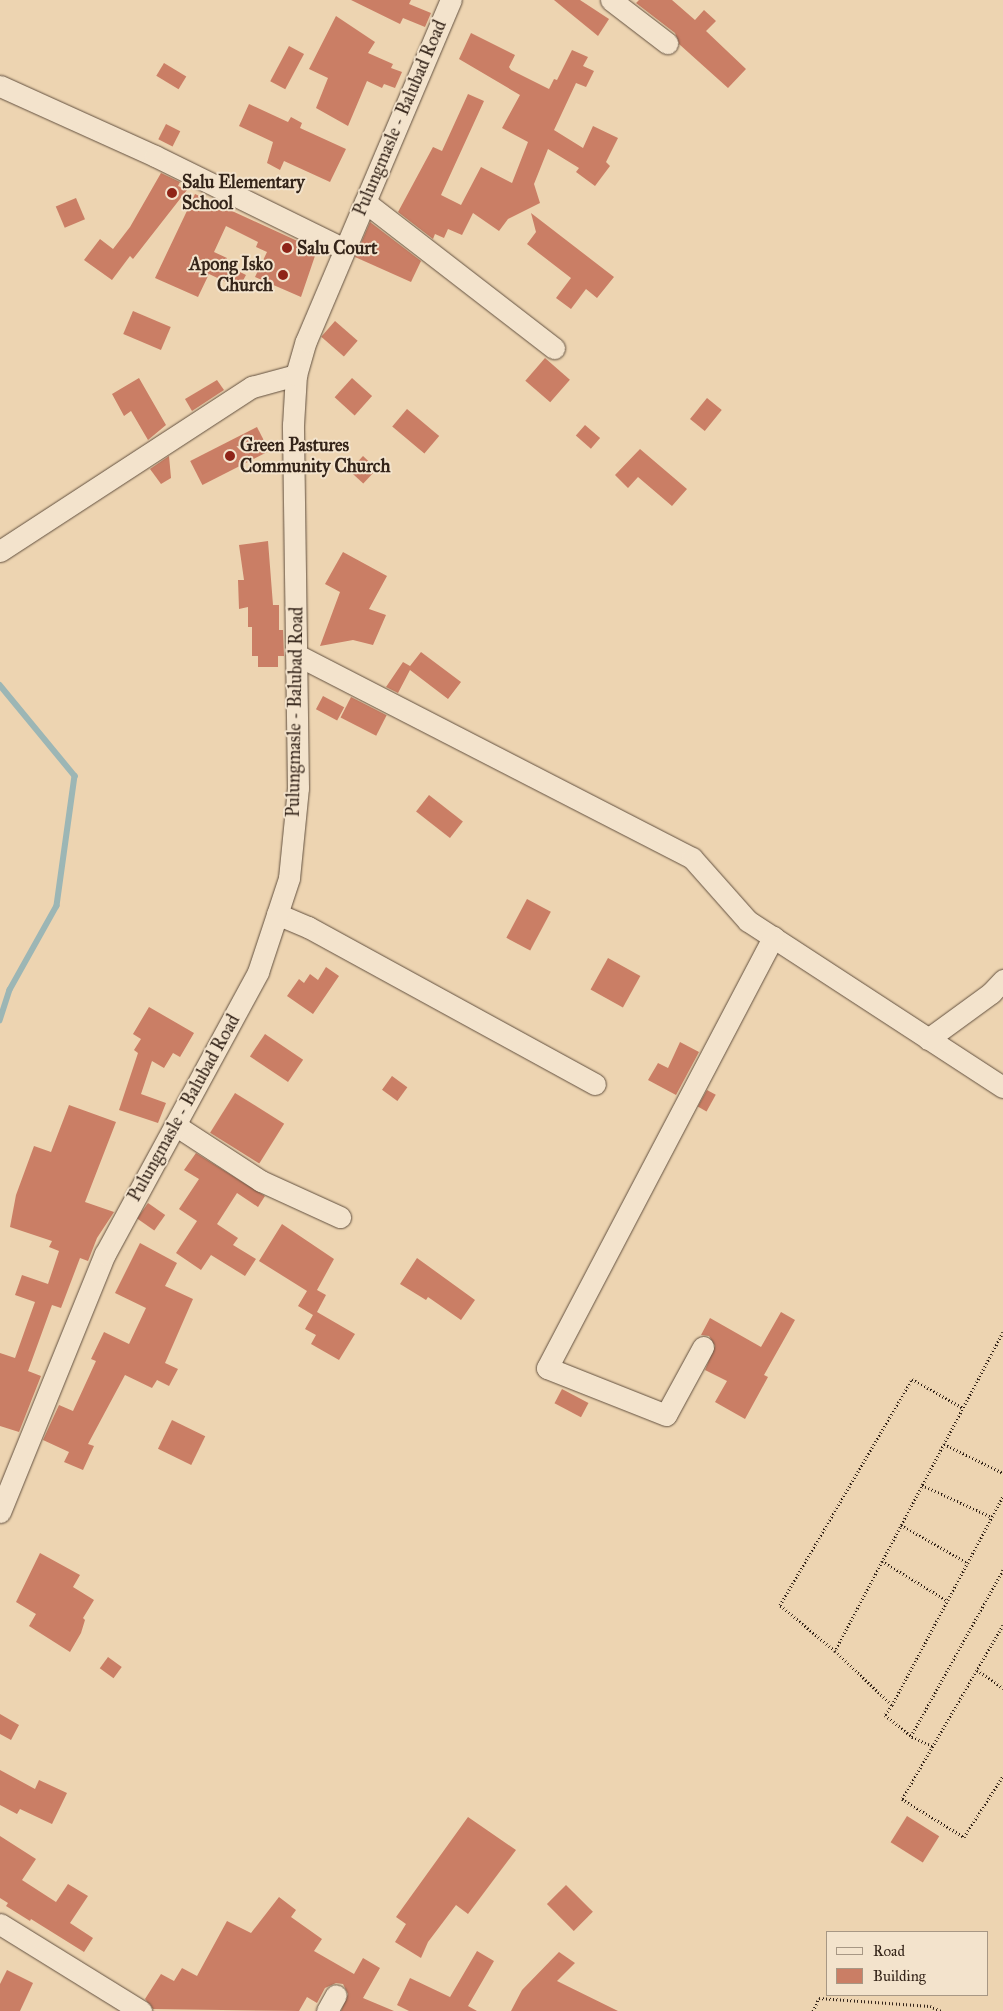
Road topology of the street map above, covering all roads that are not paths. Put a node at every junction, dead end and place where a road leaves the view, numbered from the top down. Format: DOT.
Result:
graph roads {
  1 [pos="451,0"];
  2 [pos="610,0"];
  3 [pos="667,42"];
  4 [pos="0,86"];
  5 [pos="365,202"];
  6 [pos="344,249"];
  7 [pos="554,348"];
  8 [pos="296,375"];
  9 [pos="0,551"];
  10 [pos="297,655"];
  11 [pos="277,914"];
  12 [pos="773,937"];
  13 [pos="1003,980"];
  14 [pos="928,1039"];
  15 [pos="594,1084"];
  16 [pos="1003,1087"];
  17 [pos="175,1125"];
  18 [pos="340,1217"];
  19 [pos="703,1347"];
  20 [pos="0,1512"];
  21 [pos="0,1924"];
  22 [pos="141,2011"];
  1 -- 5 [label="street, Pulungmasle - Balubad Road"];
  2 -- 3 [label="street"];
  4 -- 6 [label="street"];
  5 -- 6 [label="street, Pulungmasle - Balubad Road"];
  5 -- 7 [label="street"];
  6 -- 8 [label="street, Pulungmasle - Balubad Road"];
  8 -- 9 [label="street"];
  8 -- 10 [label="street, Pulungmasle - Balubad Road"];
  10 -- 11 [label="street, Pulungmasle - Balubad Road"];
  10 -- 12 [label="street"];
  11 -- 15 [label="street"];
  11 -- 17 [label="street, Pulungmasle - Balubad Road"];
  12 -- 14 [label="street"];
  12 -- 19 [label="street"];
  13 -- 14 [label="street"];
  14 -- 16 [label="street"];
  17 -- 18 [label="street"];
  17 -- 20 [label="street, Pulungmasle - Balubad Road"];
  21 -- 22 [label="street"];
}
